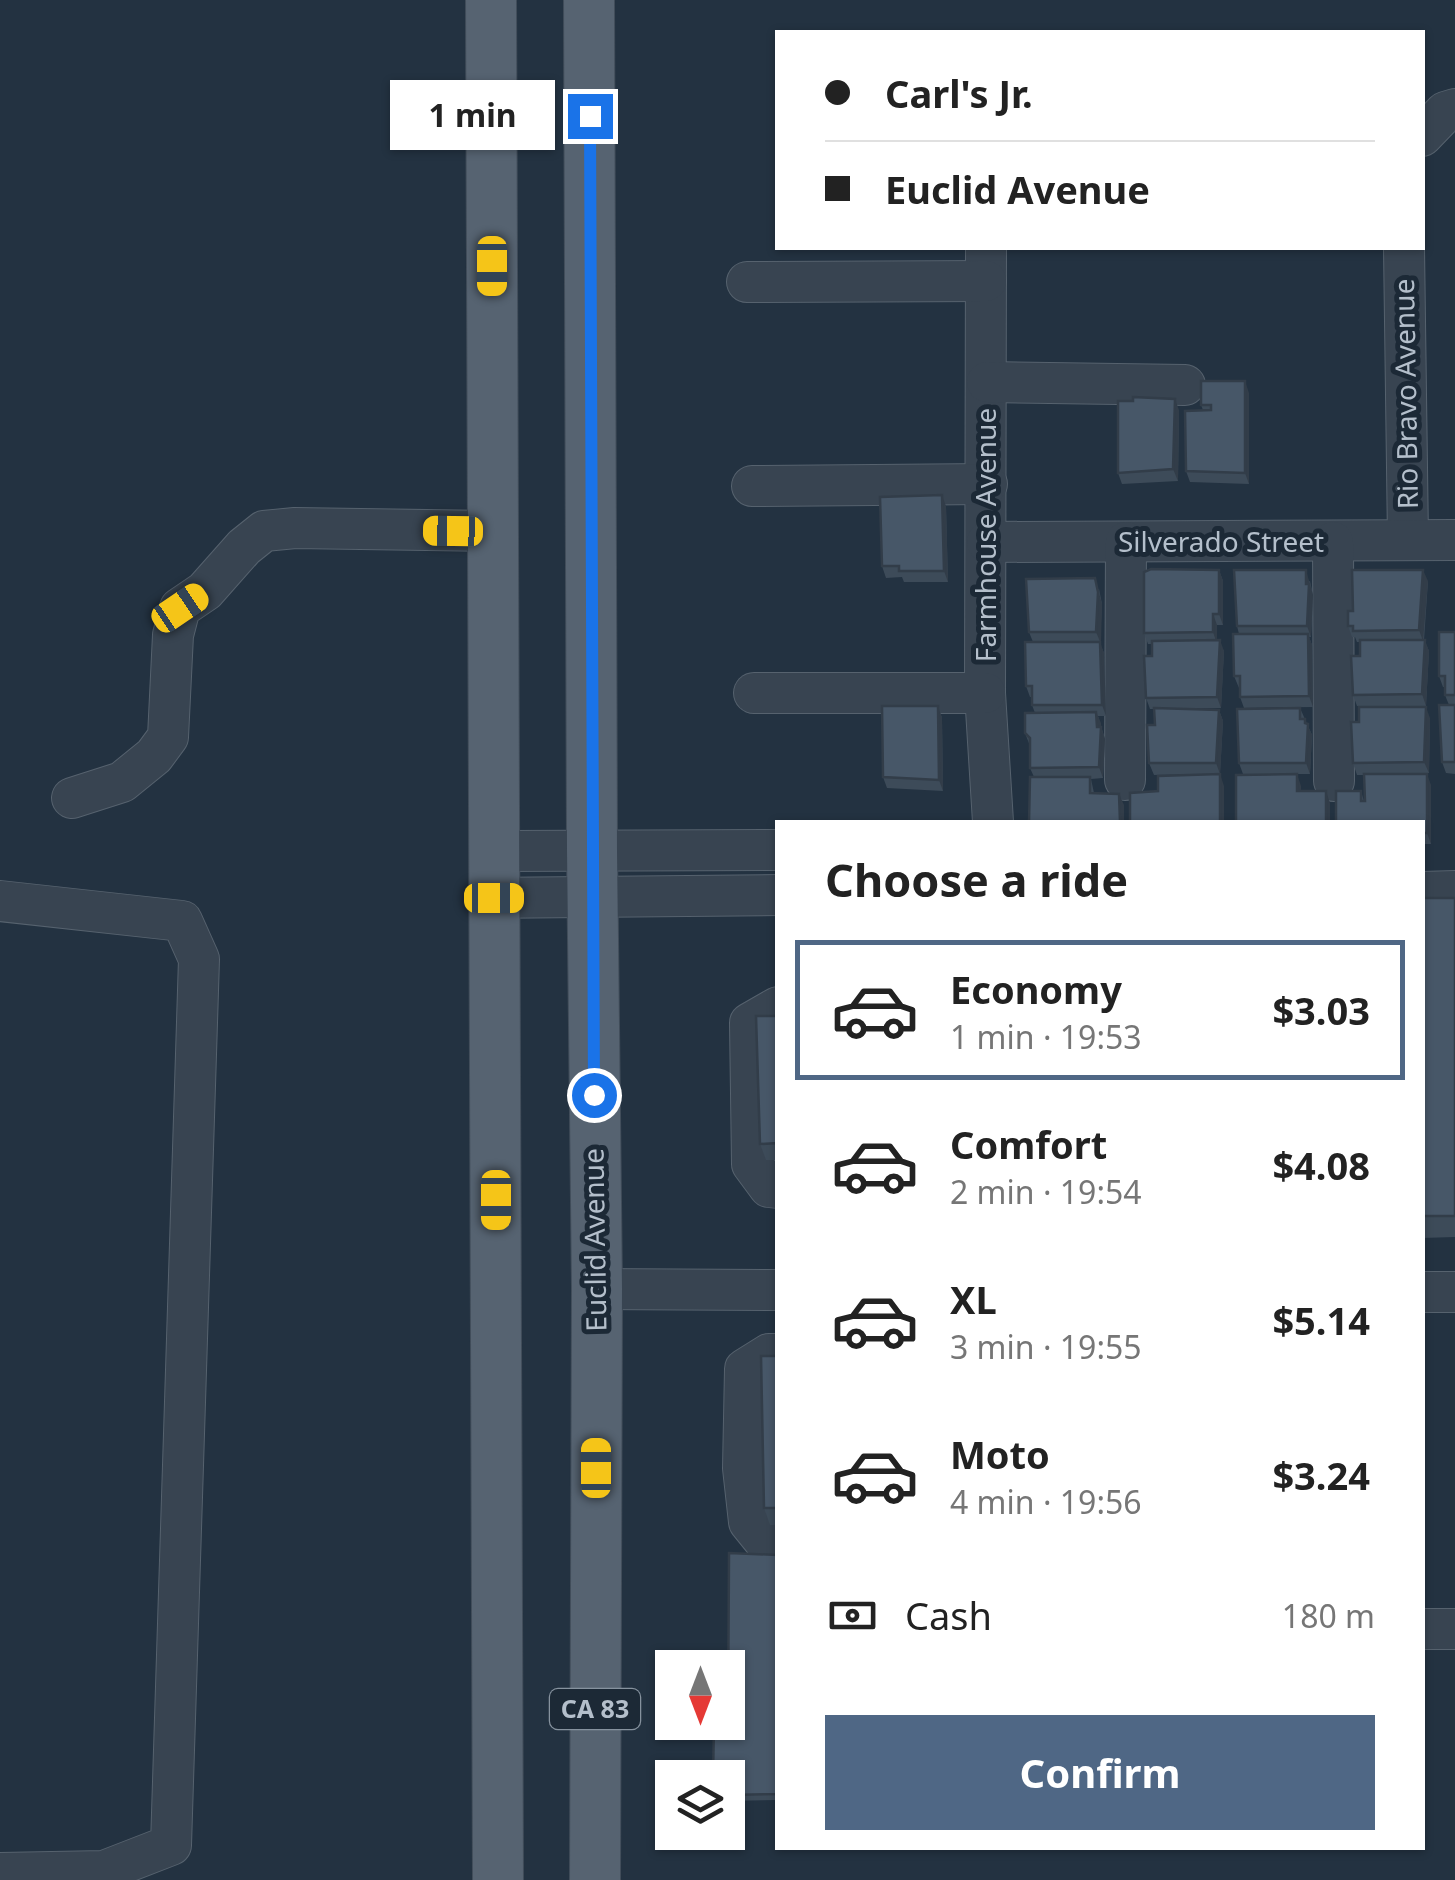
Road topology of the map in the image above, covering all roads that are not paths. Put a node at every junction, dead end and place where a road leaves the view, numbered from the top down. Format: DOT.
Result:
graph roads {
  1 [pos="490,0"];
  2 [pos="590,0"];
  3 [pos="1455,109"];
  4 [pos="1425,133"];
  5 [pos="1404,250"];
  6 [pos="986,264"];
  7 [pos="747,282"];
  8 [pos="986,382"];
  9 [pos="1185,384"];
  10 [pos="986,484"];
  11 [pos="752,486"];
  12 [pos="493,531"];
  13 [pos="1408,540"];
  14 [pos="1455,540"];
  15 [pos="987,542"];
  16 [pos="1126,542"];
  17 [pos="1333,542"];
  18 [pos="754,693"];
  19 [pos="985,693"];
  20 [pos="1125,780"];
  21 [pos="1334,781"];
  22 [pos="72,798"];
  23 [pos="994,820"];
  24 [pos="775,850"];
  25 [pos="592,873"];
  26 [pos="494,874"];
  27 [pos="1425,892"];
  28 [pos="1455,892"];
  29 [pos="775,895"];
  30 [pos="0,901"];
  31 [pos="775,1009"];
  32 [pos="775,1188"];
  33 [pos="597,1290"];
  34 [pos="775,1290"];
  35 [pos="1425,1292"];
  36 [pos="1455,1292"];
  37 [pos="775,1354"];
  38 [pos="775,1544"];
  39 [pos="1425,1629"];
  40 [pos="1455,1629"];
  41 [pos="0,1873"];
  42 [pos="498,1880"];
  43 [pos="595,1880"];
  1 -- 12 [label="main road"];
  2 -- 25 [label="main road, Euclid Avenue / CA 83"];
  3 -- 4 [label="street"];
  5 -- 13 [label="street, Rio Bravo Avenue"];
  6 -- 7 [label="street"];
  6 -- 8 [label="street, Farmhouse Avenue"];
  8 -- 9 [label="street"];
  8 -- 10 [label="street, Farmhouse Avenue"];
  10 -- 11 [label="street"];
  10 -- 15 [label="street, Farmhouse Avenue"];
  12 -- 22 [label="street"];
  12 -- 26 [label="main road"];
  13 -- 14 [label="street, Silverado Street"];
  13 -- 17 [label="street, Silverado Street"];
  15 -- 16 [label="street, Silverado Street"];
  15 -- 19 [label="street, Farmhouse Avenue"];
  16 -- 17 [label="street, Silverado Street"];
  16 -- 20 [label="street"];
  17 -- 21 [label="street"];
  18 -- 19 [label="street"];
  19 -- 23 [label="street, Farmhouse Avenue"];
  24 -- 25 [label="street"];
  25 -- 26 [label="street"];
  25 -- 29 [label="street"];
  25 -- 33 [label="main road, Euclid Avenue / CA 83"];
  26 -- 42 [label="main road"];
  27 -- 28 [label="street"];
  30 -- 41 [label="street"];
  31 -- 32 [label="street"];
  33 -- 34 [label="street"];
  33 -- 43 [label="main road, Euclid Avenue / CA 83"];
  35 -- 36 [label="street"];
  37 -- 38 [label="street"];
  39 -- 40 [label="street"];
}
